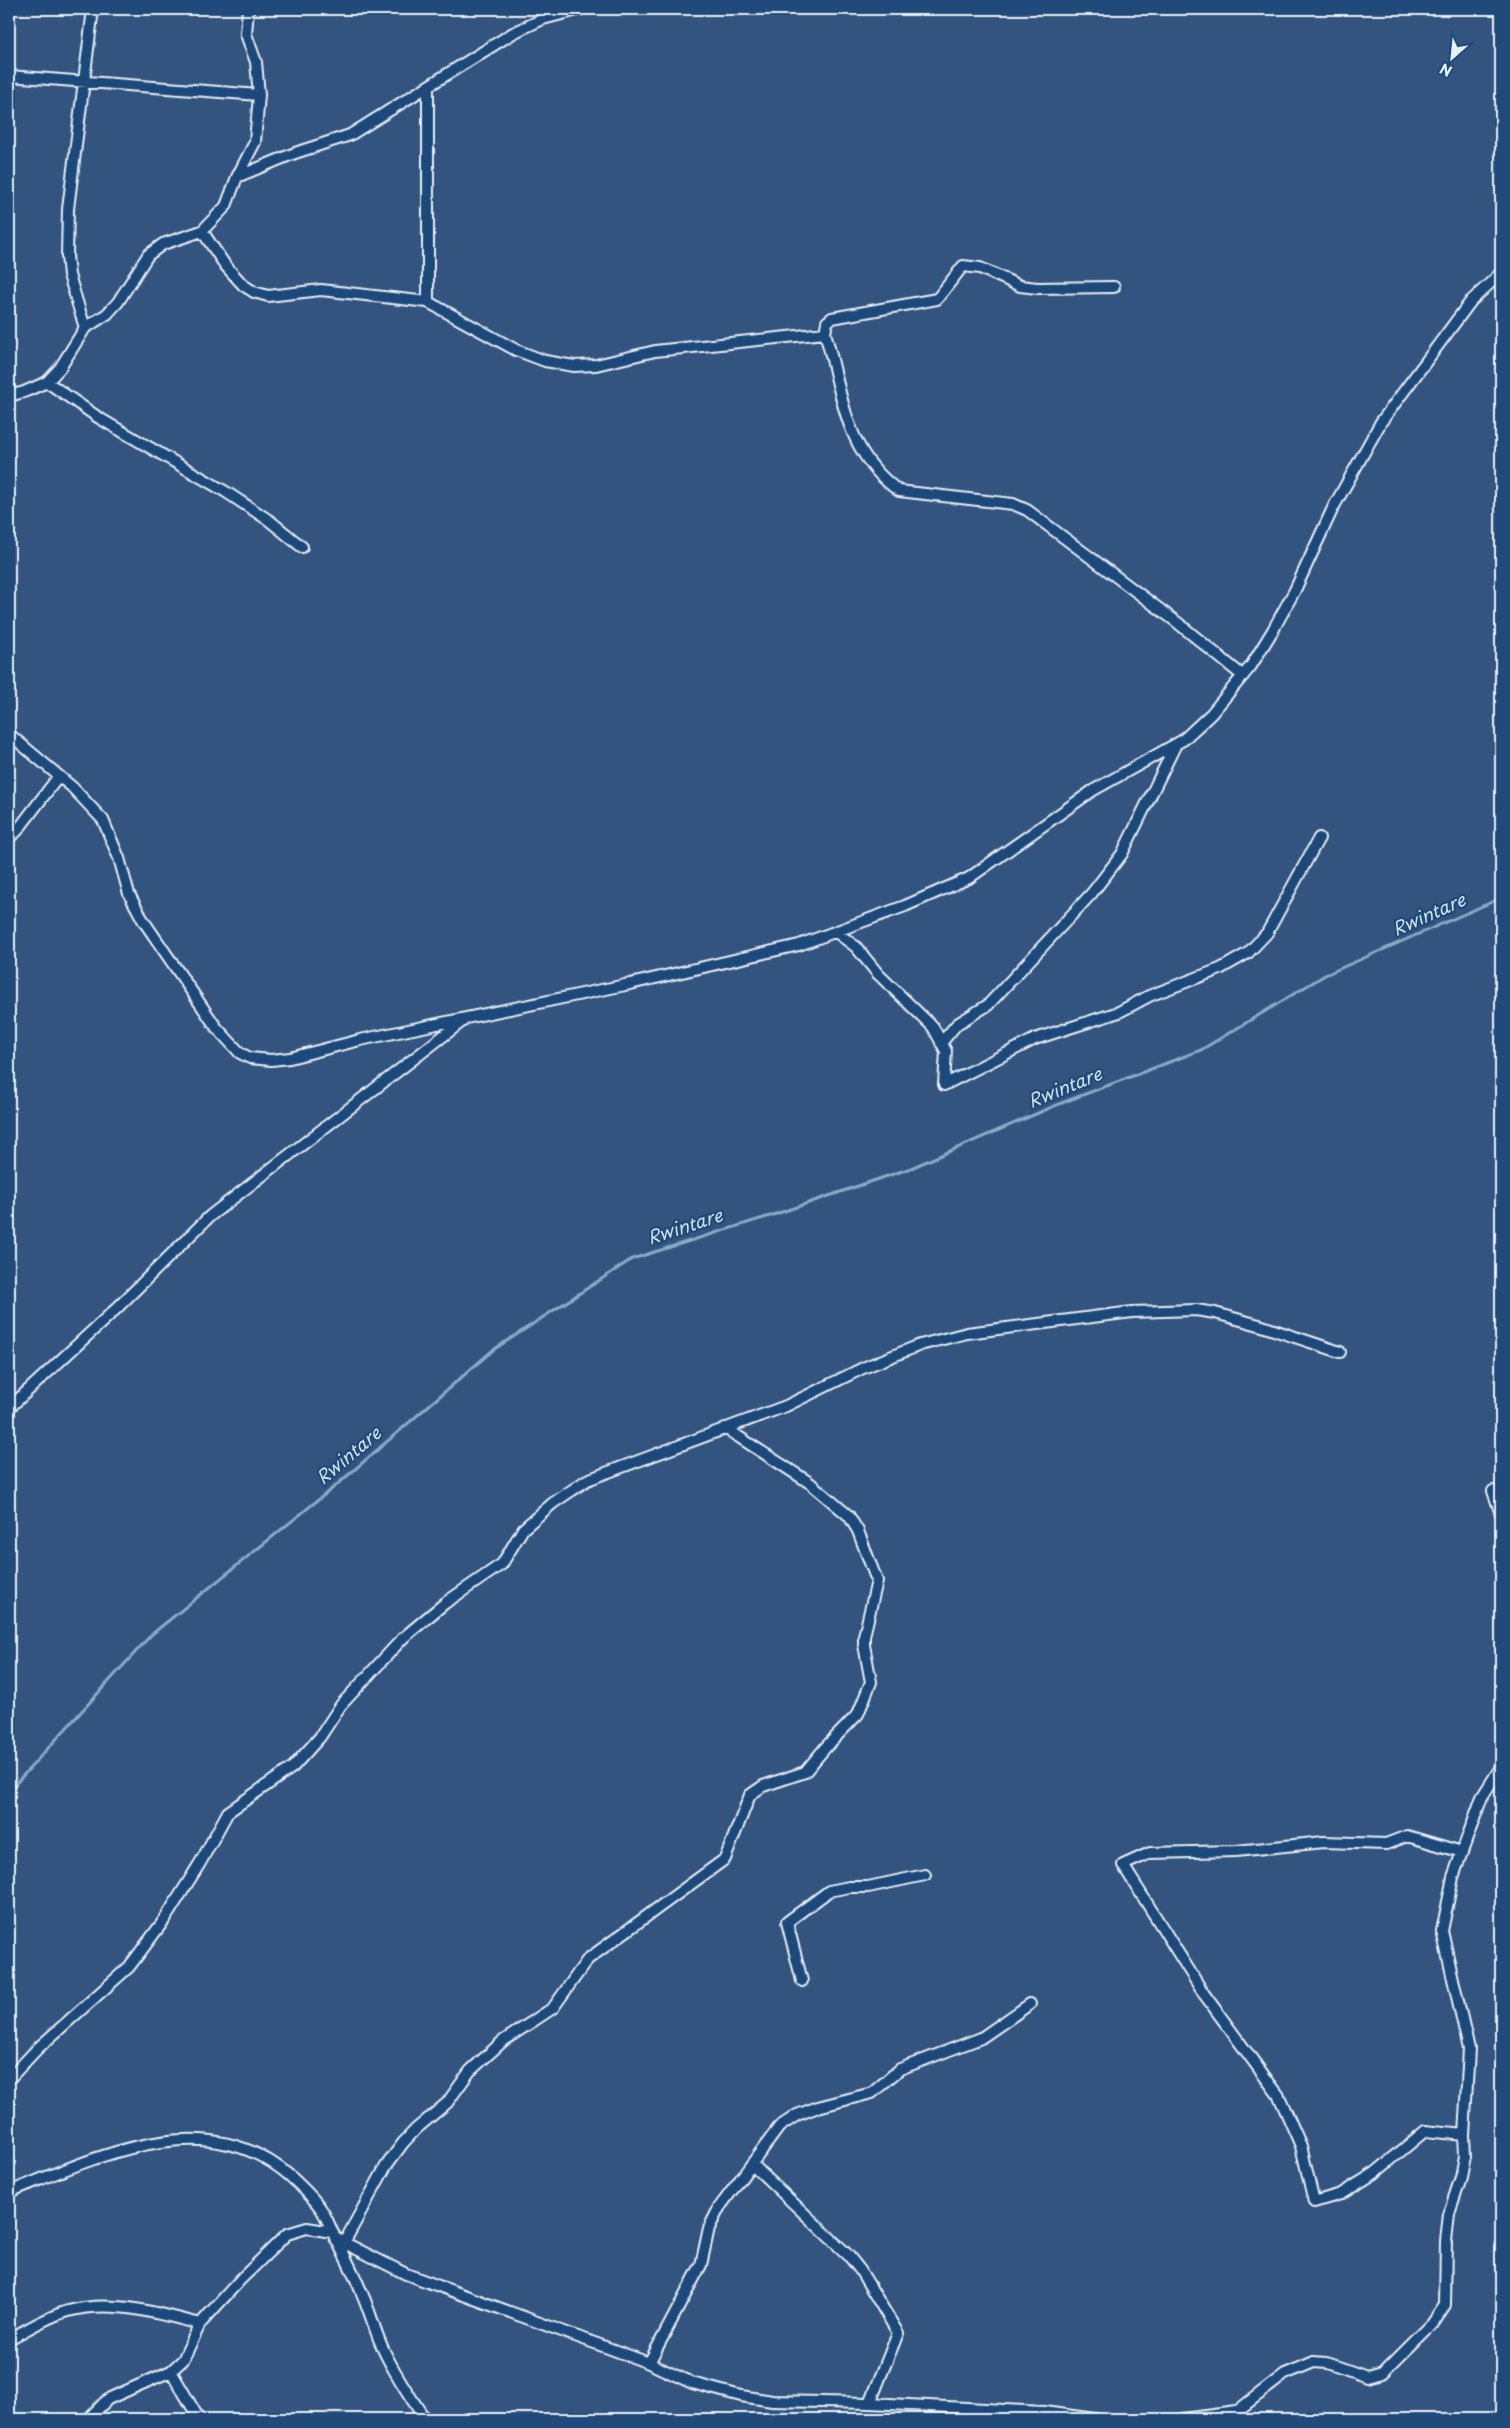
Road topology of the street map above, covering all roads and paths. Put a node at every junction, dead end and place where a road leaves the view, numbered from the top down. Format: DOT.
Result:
graph roads {
  1 [pos="93,9"];
  2 [pos="248,9"];
  3 [pos="581,9"];
  4 [pos="9,76"];
  5 [pos="85,81"];
  6 [pos="428,87"];
  7 [pos="259,95"];
  8 [pos="237,177"];
  9 [pos="202,231"];
  10 [pos="1501,273"];
  11 [pos="1114,287"];
  12 [pos="428,302"];
  13 [pos="85,328"];
  14 [pos="824,333"];
  15 [pos="47,382"];
  16 [pos="9,396"];
  17 [pos="302,546"];
  18 [pos="1243,676"];
  19 [pos="9,734"];
  20 [pos="1176,745"];
  21 [pos="59,776"];
  22 [pos="9,838"];
  23 [pos="1319,838"];
  24 [pos="836,932"];
  25 [pos="467,1018"];
  26 [pos="941,1043"];
  27 [pos="1340,1352"];
  28 [pos="9,1408"];
  29 [pos="725,1428"];
  30 [pos="1493,1491"];
  31 [pos="1501,1514"];
  32 [pos="1501,1767"];
  33 [pos="1462,1852"];
  34 [pos="925,1875"];
  35 [pos="802,1981"];
  36 [pos="1030,2004"];
  37 [pos="9,2079"];
  38 [pos="1464,2134"];
  39 [pos="752,2164"];
  40 [pos="9,2192"];
  41 [pos="337,2237"];
  42 [pos="200,2324"];
  43 [pos="9,2339"];
  44 [pos="649,2363"];
  45 [pos="171,2371"];
  46 [pos="870,2403"];
  47 [pos="88,2419"];
  48 [pos="199,2419"];
  49 [pos="426,2419"];
  50 [pos="1095,2419"];
  51 [pos="1182,2419"];
  1 -- 5 [label="street"];
  2 -- 7 [label="street"];
  3 -- 6 [label="street"];
  4 -- 5 [label="street"];
  5 -- 7 [label="street"];
  5 -- 13 [label="street"];
  6 -- 8 [label="street"];
  6 -- 12 [label="street"];
  7 -- 8 [label="street"];
  8 -- 9 [label="street"];
  9 -- 12 [label="street"];
  9 -- 13 [label="street"];
  10 -- 18 [label="street"];
  11 -- 14 [label="street"];
  12 -- 14 [label="street"];
  13 -- 15 [label="street"];
  14 -- 18 [label="street"];
  15 -- 16 [label="street"];
  15 -- 17 [label="street"];
  18 -- 20 [label="street"];
  19 -- 21 [label="street"];
  20 -- 24 [label="street"];
  20 -- 26 [label="street"];
  21 -- 22 [label="street"];
  21 -- 25 [label="street"];
  23 -- 26 [label="street"];
  24 -- 25 [label="street"];
  24 -- 26 [label="street"];
  25 -- 28 [label="street"];
  27 -- 29 [label="street"];
  29 -- 37 [label="street"];
  29 -- 41 [label="street"];
  30 -- 31 [label="street"];
  32 -- 33 [label="street"];
  33 -- 38 [label="street"];
  33 -- 38 [label="street"];
  34 -- 35 [label="street"];
  36 -- 39 [label="street"];
  38 -- 51 [label="street"];
  39 -- 44 [label="street"];
  39 -- 46 [label="street"];
  40 -- 41 [label="street"];
  41 -- 42 [label="street"];
  41 -- 44 [label="street"];
  41 -- 49 [label="street"];
  42 -- 43 [label="street"];
  42 -- 45 [label="street"];
  44 -- 46 [label="street"];
  45 -- 47 [label="street"];
  45 -- 48 [label="street"];
  46 -- 50 [label="street"];
}
